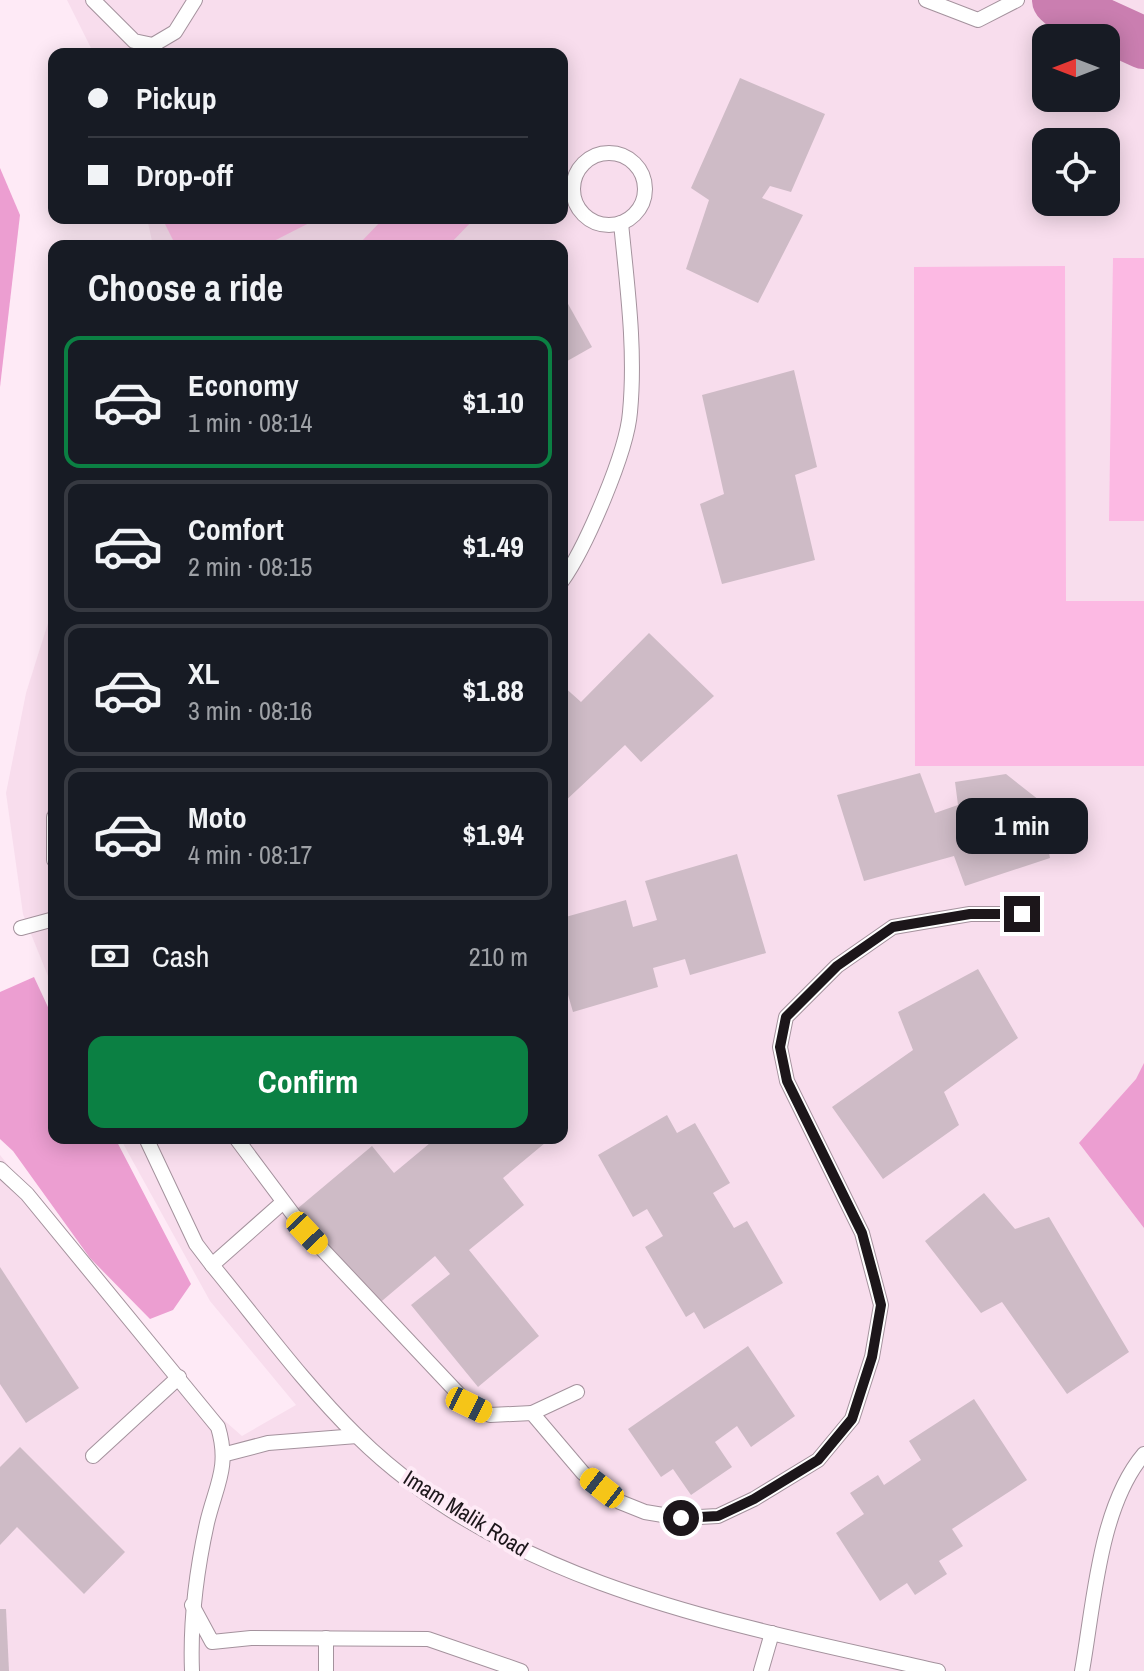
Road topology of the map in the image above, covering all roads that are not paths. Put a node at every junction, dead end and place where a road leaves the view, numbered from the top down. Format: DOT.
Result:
graph roads {
  1 [pos="93,0"];
  2 [pos="195,0"];
  3 [pos="926,0"];
  4 [pos="1016,0"];
  5 [pos="621,223"];
  6 [pos="568,569"];
  7 [pos="1022,914"];
  8 [pos="48,921"];
  9 [pos="21,928"];
  10 [pos="149,1144"];
  11 [pos="246,1144"];
  12 [pos="0,1169"];
  13 [pos="282,1203"];
  14 [pos="212,1265"];
  15 [pos="179,1377"];
  16 [pos="577,1392"];
  17 [pos="532,1413"];
  18 [pos="357,1436"];
  19 [pos="226,1454"];
  20 [pos="1144,1454"];
  21 [pos="93,1456"];
  22 [pos="192,1604"];
  23 [pos="772,1633"];
  24 [pos="326,1638"];
  25 [pos="192,1671"];
  26 [pos="326,1671"];
  27 [pos="521,1671"];
  28 [pos="761,1671"];
  29 [pos="938,1671"];
  30 [pos="1082,1671"];
  1 -- 2 [label="lane"];
  3 -- 4 [label="lane"];
  5 -- 5 [label="lane"];
  5 -- 6 [label="lane"];
  7 -- 17 [label="lane"];
  8 -- 9 [label="lane"];
  10 -- 14 [label="lane, Imam Malik Road"];
  11 -- 13 [label="lane"];
  12 -- 15 [label="lane"];
  13 -- 14 [label="lane"];
  13 -- 17 [label="lane"];
  14 -- 18 [label="lane, Imam Malik Road"];
  15 -- 19 [label="lane"];
  15 -- 21 [label="lane"];
  16 -- 17 [label="lane"];
  18 -- 19 [label="lane"];
  18 -- 23 [label="lane, Imam Malik Road"];
  19 -- 22 [label="lane"];
  20 -- 30 [label="lane"];
  22 -- 24 [label="lane"];
  22 -- 25 [label="lane"];
  23 -- 28 [label="lane"];
  23 -- 29 [label="lane, Imam Malik Road"];
  24 -- 26 [label="lane"];
  24 -- 27 [label="lane"];
}
